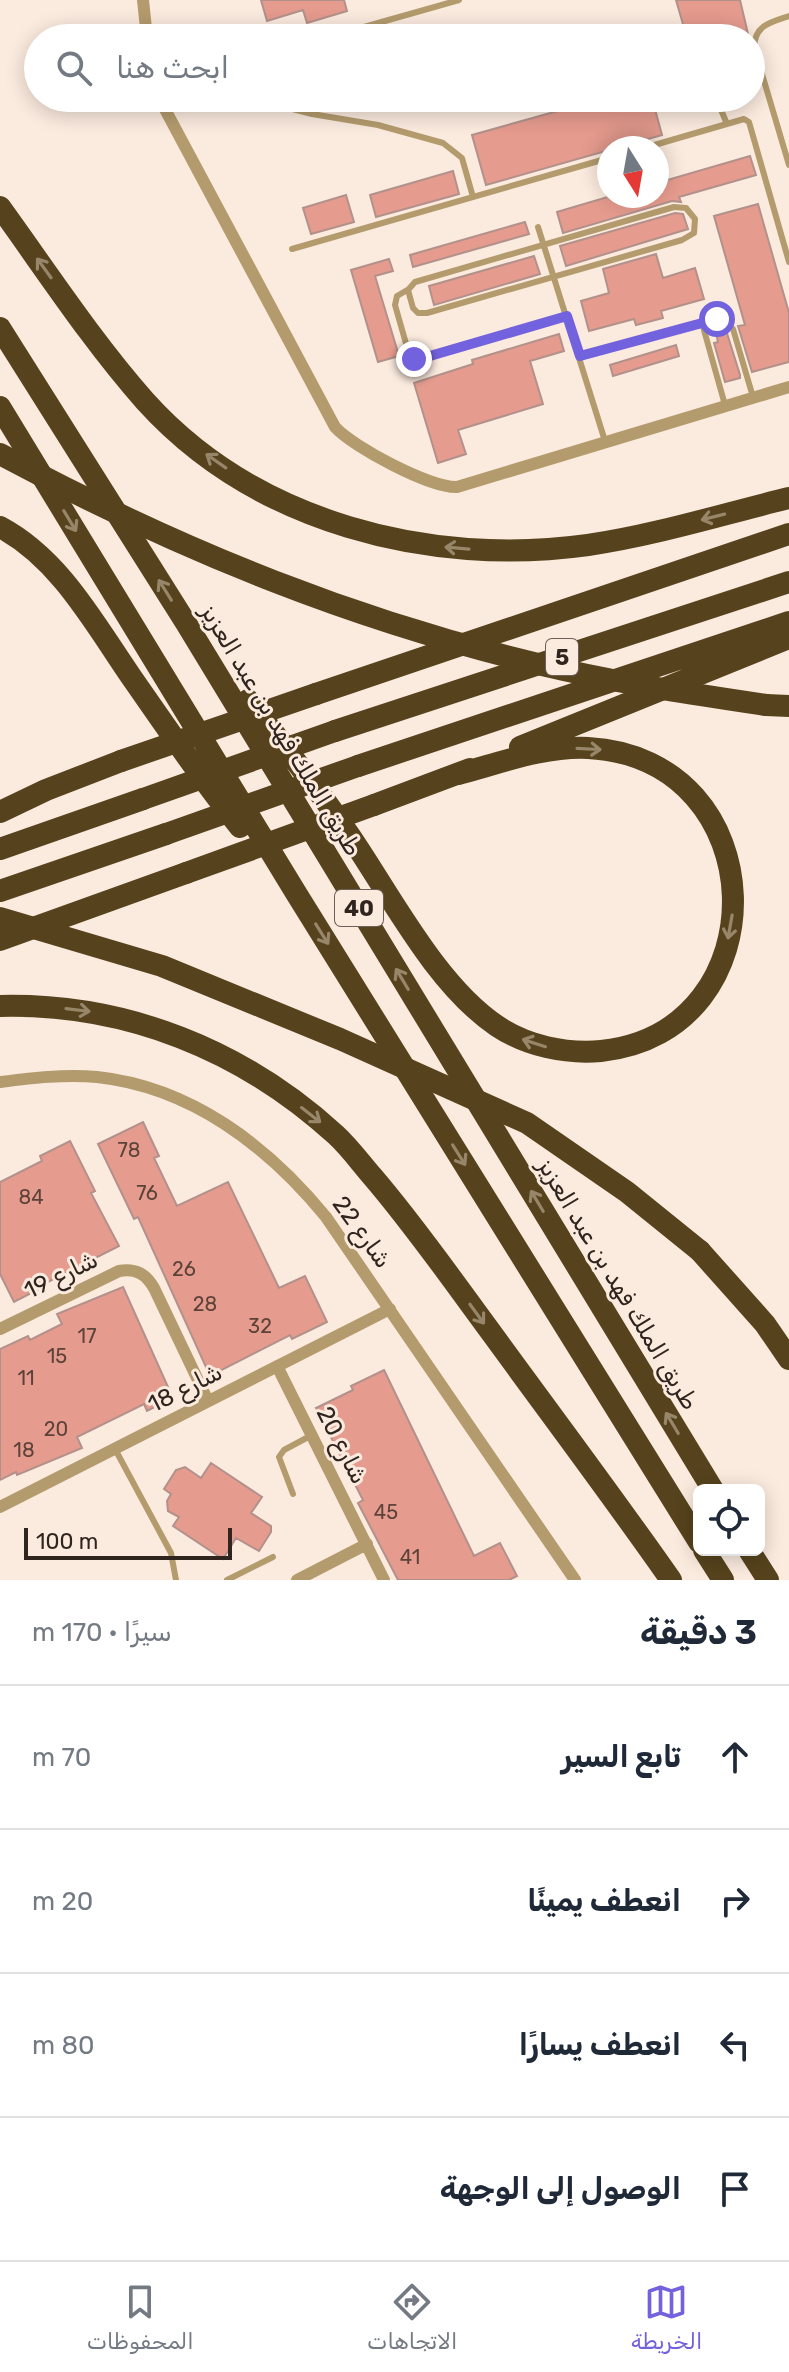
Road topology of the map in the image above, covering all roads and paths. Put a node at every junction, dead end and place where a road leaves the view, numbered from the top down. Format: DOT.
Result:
graph roads {
  1 [pos="143,0"];
  2 [pos="459,0"];
  3 [pos="789,16"];
  4 [pos="146,24"];
  5 [pos="374,24"];
  6 [pos="765,25"];
  7 [pos="765,92"];
  8 [pos="166,112"];
  9 [pos="304,112"];
  10 [pos="722,112"];
  11 [pos="727,124"];
  12 [pos="669,141"];
  13 [pos="597,161"];
  14 [pos="789,165"];
  15 [pos="473,197"];
  16 [pos="0,207"];
  17 [pos="538,227"];
  18 [pos="544,244"];
  19 [pos="292,249"];
  20 [pos="789,262"];
  21 [pos="554,277"];
  22 [pos="409,289"];
  23 [pos="567,316"];
  24 [pos="702,323"];
  25 [pos="0,328"];
  26 [pos="580,356"];
  27 [pos="789,387"];
  28 [pos="753,397"];
  29 [pos="725,405"];
  30 [pos="0,407"];
  31 [pos="605,441"];
  32 [pos="0,454"];
  33 [pos="789,498"];
  34 [pos="0,527"];
  35 [pos="789,534"];
  36 [pos="789,582"];
  37 [pos="789,622"];
  38 [pos="186,623"];
  39 [pos="789,638"];
  40 [pos="778,705"];
  41 [pos="458,774"];
  42 [pos="46,790"];
  43 [pos="0,802"];
  44 [pos="0,812"];
  45 [pos="0,849"];
  46 [pos="0,891"];
  47 [pos="296,893"];
  48 [pos="0,918"];
  49 [pos="0,940"];
  50 [pos="0,1006"];
  51 [pos="0,1082"];
  52 [pos="390,1309"];
  53 [pos="0,1328"];
  54 [pos="789,1359"];
  55 [pos="277,1366"];
  56 [pos="208,1401"];
  57 [pos="312,1435"];
  58 [pos="115,1449"];
  59 [pos="709,1484"];
  60 [pos="293,1494"];
  61 [pos="0,1507"];
  62 [pos="693,1532"];
  63 [pos="367,1544"];
  64 [pos="708,1556"];
  65 [pos="753,1556"];
  66 [pos="273,1557"];
  67 [pos="176,1578"];
  68 [pos="166,1580"];
  69 [pos="227,1580"];
  70 [pos="297,1580"];
  71 [pos="384,1580"];
  72 [pos="575,1580"];
  73 [pos="671,1580"];
  74 [pos="723,1580"];
  75 [pos="768,1580"];
  1 -- 4 [label="street"];
  2 -- 5 [label="lane"];
  3 -- 6 [label="lane"];
  7 -- 14 [label="lane"];
  8 -- 31 [label="street"];
  9 -- 15 [label="lane"];
  10 -- 11 [label="lane"];
  11 -- 12 [label="lane"];
  11 -- 20 [label="lane"];
  13 -- 15 [label="lane"];
  15 -- 19 [label="lane"];
  33 -- 16 [label="highway, one-way"];
  17 -- 18 [label="lane"];
  18 -- 21 [label="lane"];
  18 -- 21 [label="lane"];
  18 -- 22 [label="lane"];
  21 -- 22 [label="lane"];
  21 -- 23 [label="lane"];
  22 -- 23 [label="lane"];
  23 -- 26 [label="lane"];
  24 -- 26 [label="lane"];
  24 -- 28 [label="lane"];
  24 -- 29 [label="lane"];
  38 -- 25 [label="highway, طريق الملك فهد بن عبد العزيز / 40, one-way"];
  26 -- 31 [label="lane"];
  27 -- 28 [label="street"];
  28 -- 29 [label="street"];
  29 -- 31 [label="street"];
  30 -- 47 [label="highway, 40, one-way"];
  32 -- 40 [label="highway, bridge"];
  34 -- 47 [label="highway"];
  35 -- 42 [label="highway, bridge"];
  36 -- 45 [label="highway, 5, bridge"];
  37 -- 46 [label="highway, 5, bridge"];
  41 -- 38 [label="highway, one-way"];
  59 -- 38 [label="highway, طريق الملك فهد بن عبد العزيز / 40, one-way"];
  39 -- 41 [label="highway"];
  41 -- 49 [label="highway, bridge"];
  42 -- 43 [label="highway"];
  42 -- 44 [label="highway"];
  47 -- 62 [label="highway, 40, one-way"];
  48 -- 54 [label="highway, bridge"];
  50 -- 73 [label="highway, one-way"];
  51 -- 52 [label="street, شارع 22"];
  52 -- 55 [label="street, شارع 18"];
  52 -- 72 [label="street, شارع 22"];
  53 -- 56 [label="street, شارع 19"];
  55 -- 56 [label="street, شارع 18"];
  55 -- 57 [label="street, شارع 20"];
  56 -- 58 [label="street, شارع 18"];
  57 -- 60 [label="lane"];
  57 -- 63 [label="street, شارع 20"];
  58 -- 61 [label="street, شارع 18"];
  58 -- 67 [label="lane"];
  63 -- 70 [label="street"];
  63 -- 71 [label="street, شارع 20"];
  64 -- 74 [label="highway"];
  65 -- 75 [label="highway"];
  66 -- 69 [label="lane"];
  67 -- 68 [label="lane"];
}
